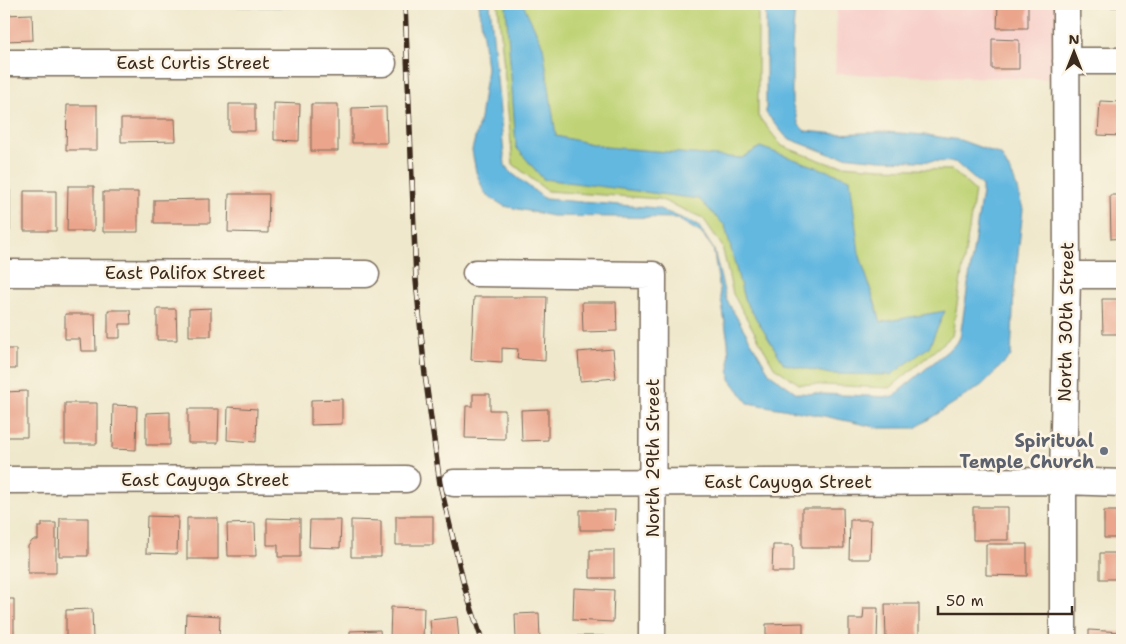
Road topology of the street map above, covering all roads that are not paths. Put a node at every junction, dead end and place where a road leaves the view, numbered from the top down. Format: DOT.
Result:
graph roads {
  1 [pos="1066,4"];
  2 [pos="1066,61"];
  3 [pos="1122,61"];
  4 [pos="4,63"];
  5 [pos="383,63"];
  6 [pos="476,272"];
  7 [pos="4,273"];
  8 [pos="366,274"];
  9 [pos="1067,275"];
  10 [pos="1122,275"];
  11 [pos="4,480"];
  12 [pos="406,480"];
  13 [pos="1063,481"];
  14 [pos="454,483"];
  15 [pos="653,483"];
  16 [pos="1122,483"];
  17 [pos="652,640"];
  18 [pos="1063,640"];
  1 -- 2 [label="street, North 30th Street"];
  2 -- 3 [label="street"];
  2 -- 9 [label="street, North 30th Street"];
  4 -- 5 [label="street, East Curtis Street"];
  6 -- 15 [label="street, North 29th Street"];
  7 -- 8 [label="street, East Palifox Street"];
  9 -- 10 [label="street"];
  9 -- 13 [label="street, North 30th Street"];
  11 -- 12 [label="street, East Cayuga Street"];
  13 -- 15 [label="street, East Cayuga Street"];
  13 -- 16 [label="street, East Cayuga Street"];
  13 -- 18 [label="street, North 30th Street"];
  14 -- 15 [label="street, East Cayuga Street"];
  15 -- 17 [label="street, North 29th Street"];
}
